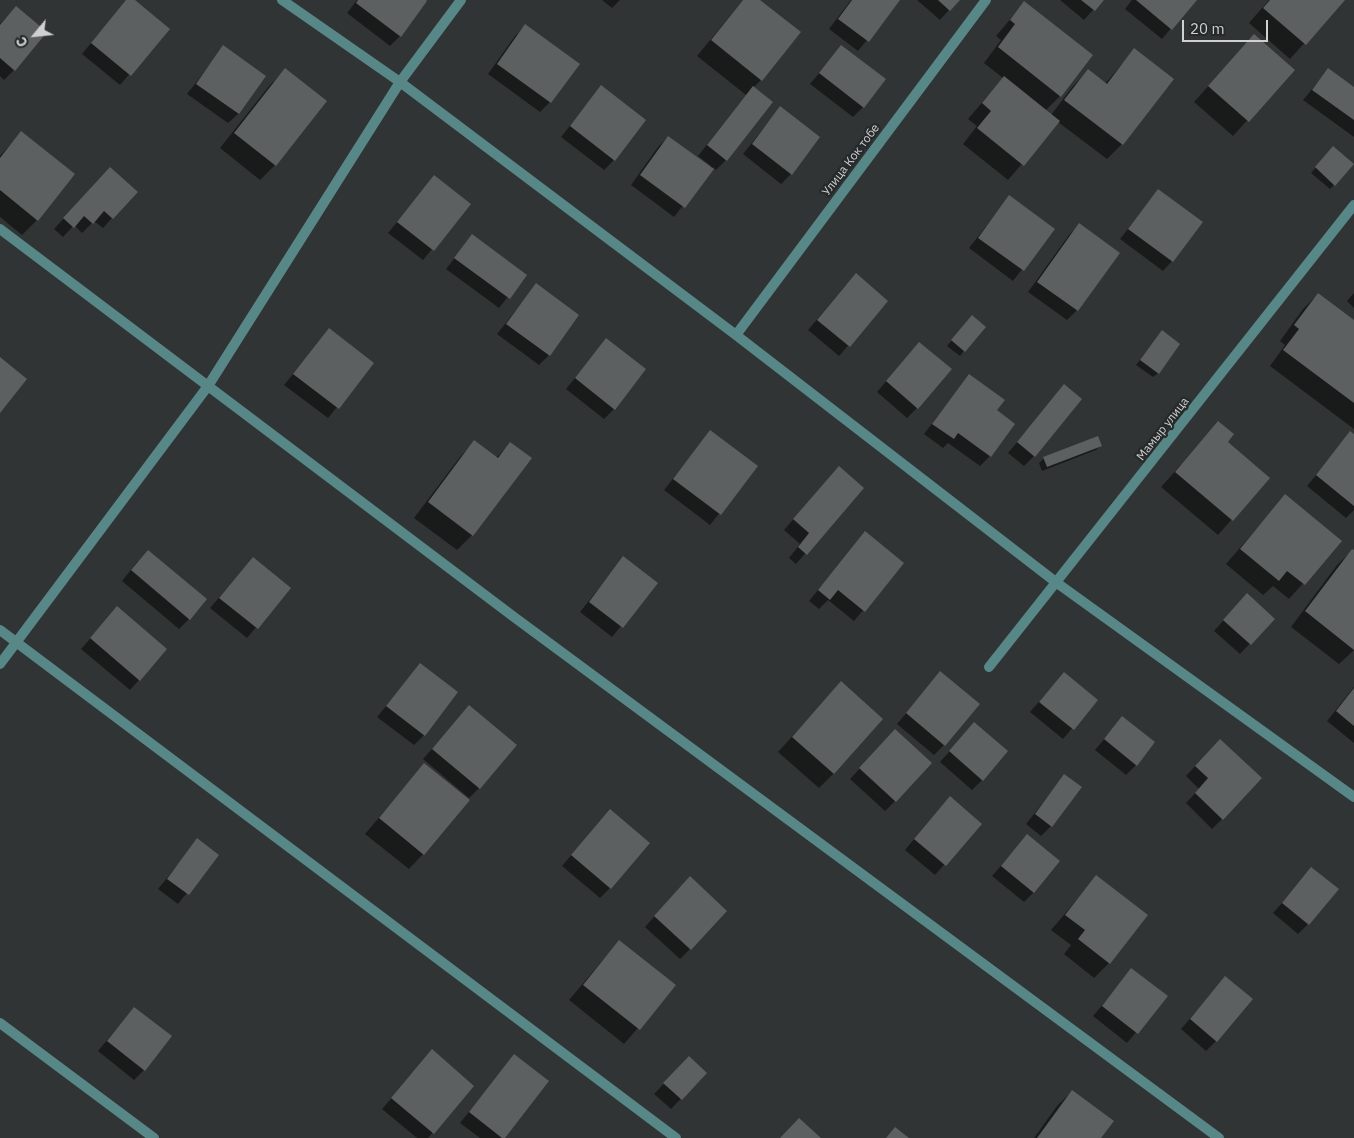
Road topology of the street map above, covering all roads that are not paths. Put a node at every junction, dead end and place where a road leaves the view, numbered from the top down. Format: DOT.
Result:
graph roads {
  1 [pos="282,0"];
  2 [pos="461,0"];
  3 [pos="986,0"];
  4 [pos="400,82"];
  5 [pos="1354,205"];
  6 [pos="0,229"];
  7 [pos="736,335"];
  8 [pos="208,386"];
  9 [pos="1057,583"];
  10 [pos="0,630"];
  11 [pos="17,643"];
  12 [pos="0,664"];
  13 [pos="989,667"];
  14 [pos="1354,797"];
  15 [pos="0,1022"];
  16 [pos="154,1138"];
  17 [pos="676,1138"];
  18 [pos="1218,1138"];
  1 -- 4 [label="street"];
  2 -- 4 [label="street"];
  3 -- 7 [label="street, Улица Кок тобе"];
  4 -- 7 [label="street"];
  4 -- 8 [label="street"];
  5 -- 9 [label="street, Мамыр улица"];
  6 -- 8 [label="street"];
  7 -- 9 [label="street"];
  8 -- 11 [label="street"];
  8 -- 18 [label="street"];
  9 -- 13 [label="street, Мамыр улица"];
  9 -- 14 [label="street"];
  10 -- 11 [label="street"];
  11 -- 12 [label="street"];
  11 -- 17 [label="street"];
  15 -- 16 [label="street"];
}
